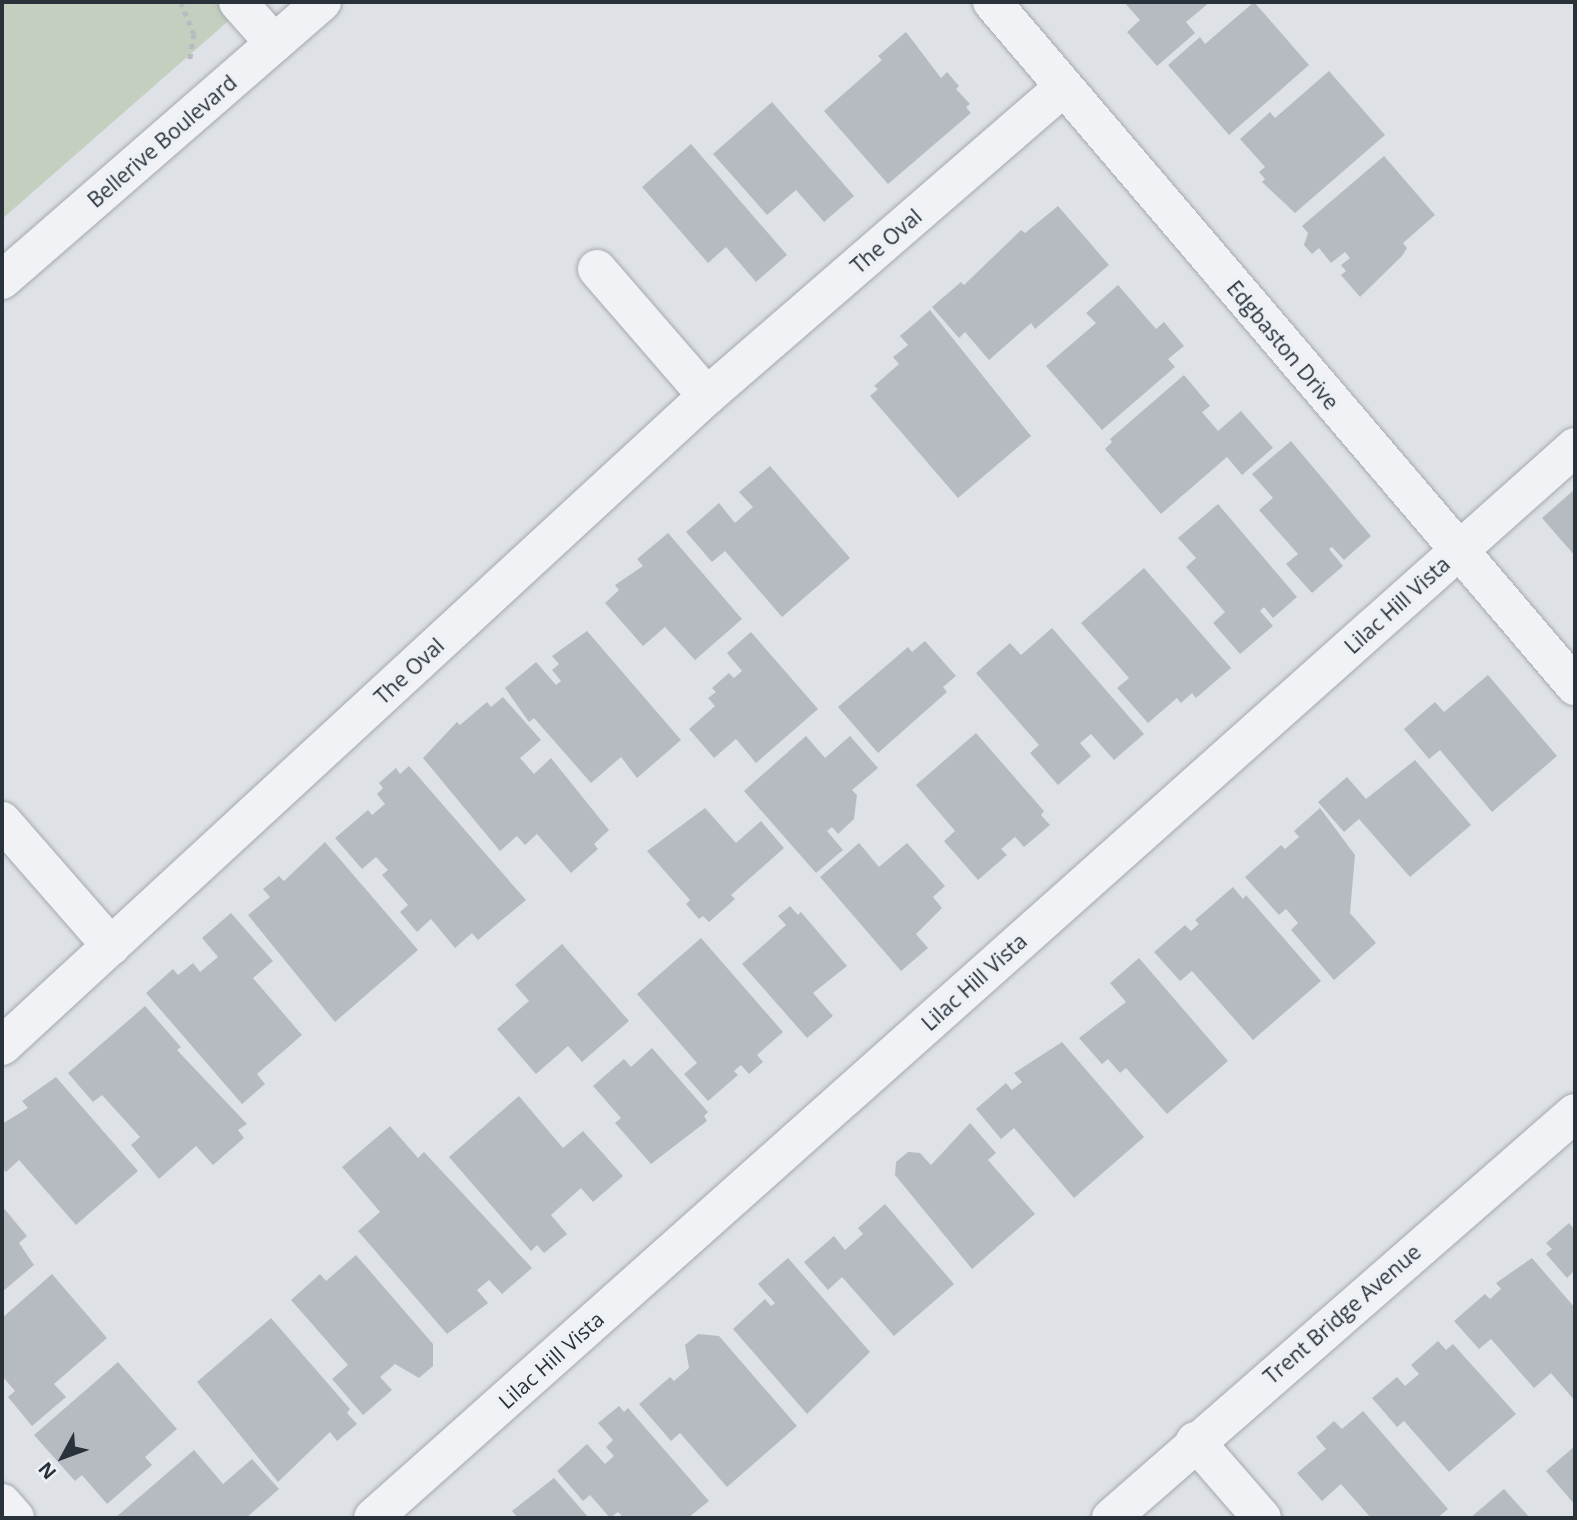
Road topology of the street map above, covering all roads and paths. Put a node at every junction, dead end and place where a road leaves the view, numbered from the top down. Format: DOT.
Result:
graph roads {
  1 [pos="239,2"];
  2 [pos="322,2"];
  3 [pos="992,2"];
  4 [pos="274,43"];
  5 [pos="1064,87"];
  6 [pos="597,269"];
  7 [pos="2,280"];
  8 [pos="707,396"];
  9 [pos="1575,447"];
  10 [pos="1458,550"];
  11 [pos="1575,687"];
  12 [pos="2,821"];
  13 [pos="111,946"];
  14 [pos="2,1046"];
  15 [pos="1575,1113"];
  16 [pos="1195,1441"];
  17 [pos="2,1503"];
  18 [pos="15,1518"];
  19 [pos="373,1518"];
  20 [pos="1111,1518"];
  21 [pos="1262,1518"];
  1 -- 4 [label="street"];
  2 -- 4 [label="street, Bellerive Boulevard"];
  3 -- 5 [label="street, Edgbaston Drive"];
  4 -- 7 [label="street, Bellerive Boulevard"];
  5 -- 8 [label="street, The Oval"];
  5 -- 10 [label="street, Edgbaston Drive"];
  6 -- 8 [label="street"];
  8 -- 13 [label="street, The Oval"];
  9 -- 10 [label="street, Lilac Hill Vista"];
  10 -- 11 [label="street, Edgbaston Drive"];
  10 -- 19 [label="street, Lilac Hill Vista"];
  12 -- 13 [label="street"];
  13 -- 14 [label="street, The Oval"];
  15 -- 16 [label="street, Trent Bridge Avenue"];
  16 -- 20 [label="street, Trent Bridge Avenue"];
  16 -- 21 [label="street"];
  17 -- 18 [label="street"];
}
